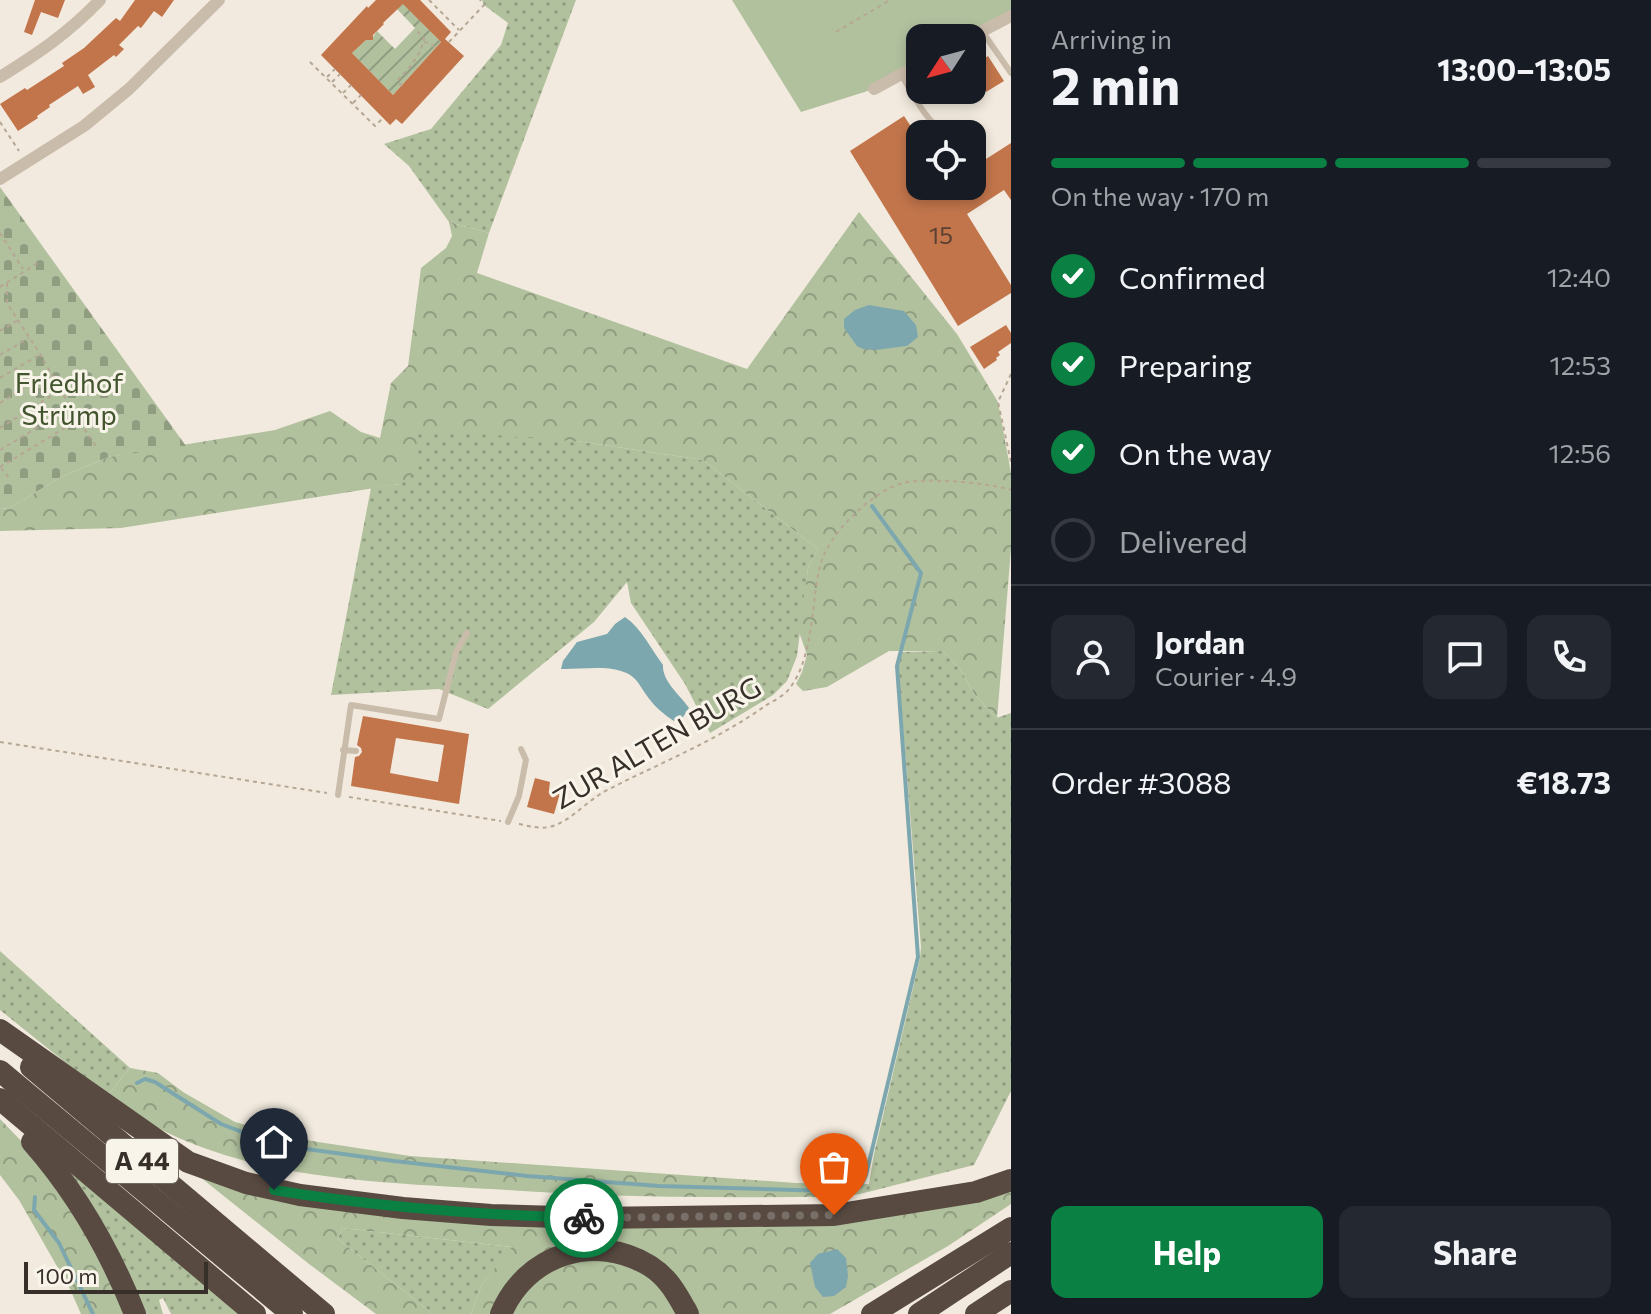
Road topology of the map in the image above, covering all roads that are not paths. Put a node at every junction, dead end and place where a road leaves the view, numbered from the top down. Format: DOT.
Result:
graph roads {
  1 [pos="100,0"];
  2 [pos="219,0"];
  3 [pos="1011,16"];
  4 [pos="986,29"];
  5 [pos="986,37"];
  6 [pos="906,71"];
  7 [pos="1011,73"];
  8 [pos="901,74"];
  9 [pos="0,77"];
  10 [pos="874,89"];
  11 [pos="930,120"];
  12 [pos="0,179"];
  13 [pos="467,633"];
  14 [pos="521,749"];
  15 [pos="343,750"];
  16 [pos="356,751"];
  17 [pos="338,795"];
  18 [pos="508,822"];
  19 [pos="0,1030"];
  20 [pos="0,1041"];
  21 [pos="0,1071"];
  22 [pos="0,1099"];
  23 [pos="0,1110"];
  24 [pos="1011,1180"];
  25 [pos="1011,1228"];
  26 [pos="1011,1253"];
  27 [pos="284,1281"];
  28 [pos="1011,1291"];
  29 [pos="135,1314"];
  30 [pos="255,1314"];
  31 [pos="292,1314"];
  32 [pos="324,1314"];
  33 [pos="335,1314"];
  34 [pos="501,1314"];
  35 [pos="688,1314"];
  36 [pos="872,1314"];
  37 [pos="919,1314"];
  38 [pos="976,1314"];
  1 -- 9 [label="street"];
  2 -- 12 [label="street"];
  3 -- 4 [label="street"];
  5 -- 7 [label="lane"];
  6 -- 8 [label="street"];
  8 -- 10 [label="street"];
  8 -- 11 [label="lane"];
  13 -- 15 [label="lane"];
  14 -- 18 [label="lane"];
  15 -- 16 [label="lane"];
  15 -- 17 [label="lane"];
  19 -- 24 [label="highway"];
  20 -- 27 [label="highway, A 44"];
  21 -- 31 [label="highway, A 44"];
  22 -- 30 [label="highway"];
  23 -- 29 [label="highway"];
  25 -- 36 [label="highway"];
  26 -- 37 [label="highway"];
  27 -- 32 [label="highway, A 44"];
  27 -- 33 [label="highway"];
  28 -- 38 [label="highway"];
  34 -- 35 [label="highway"];
}
